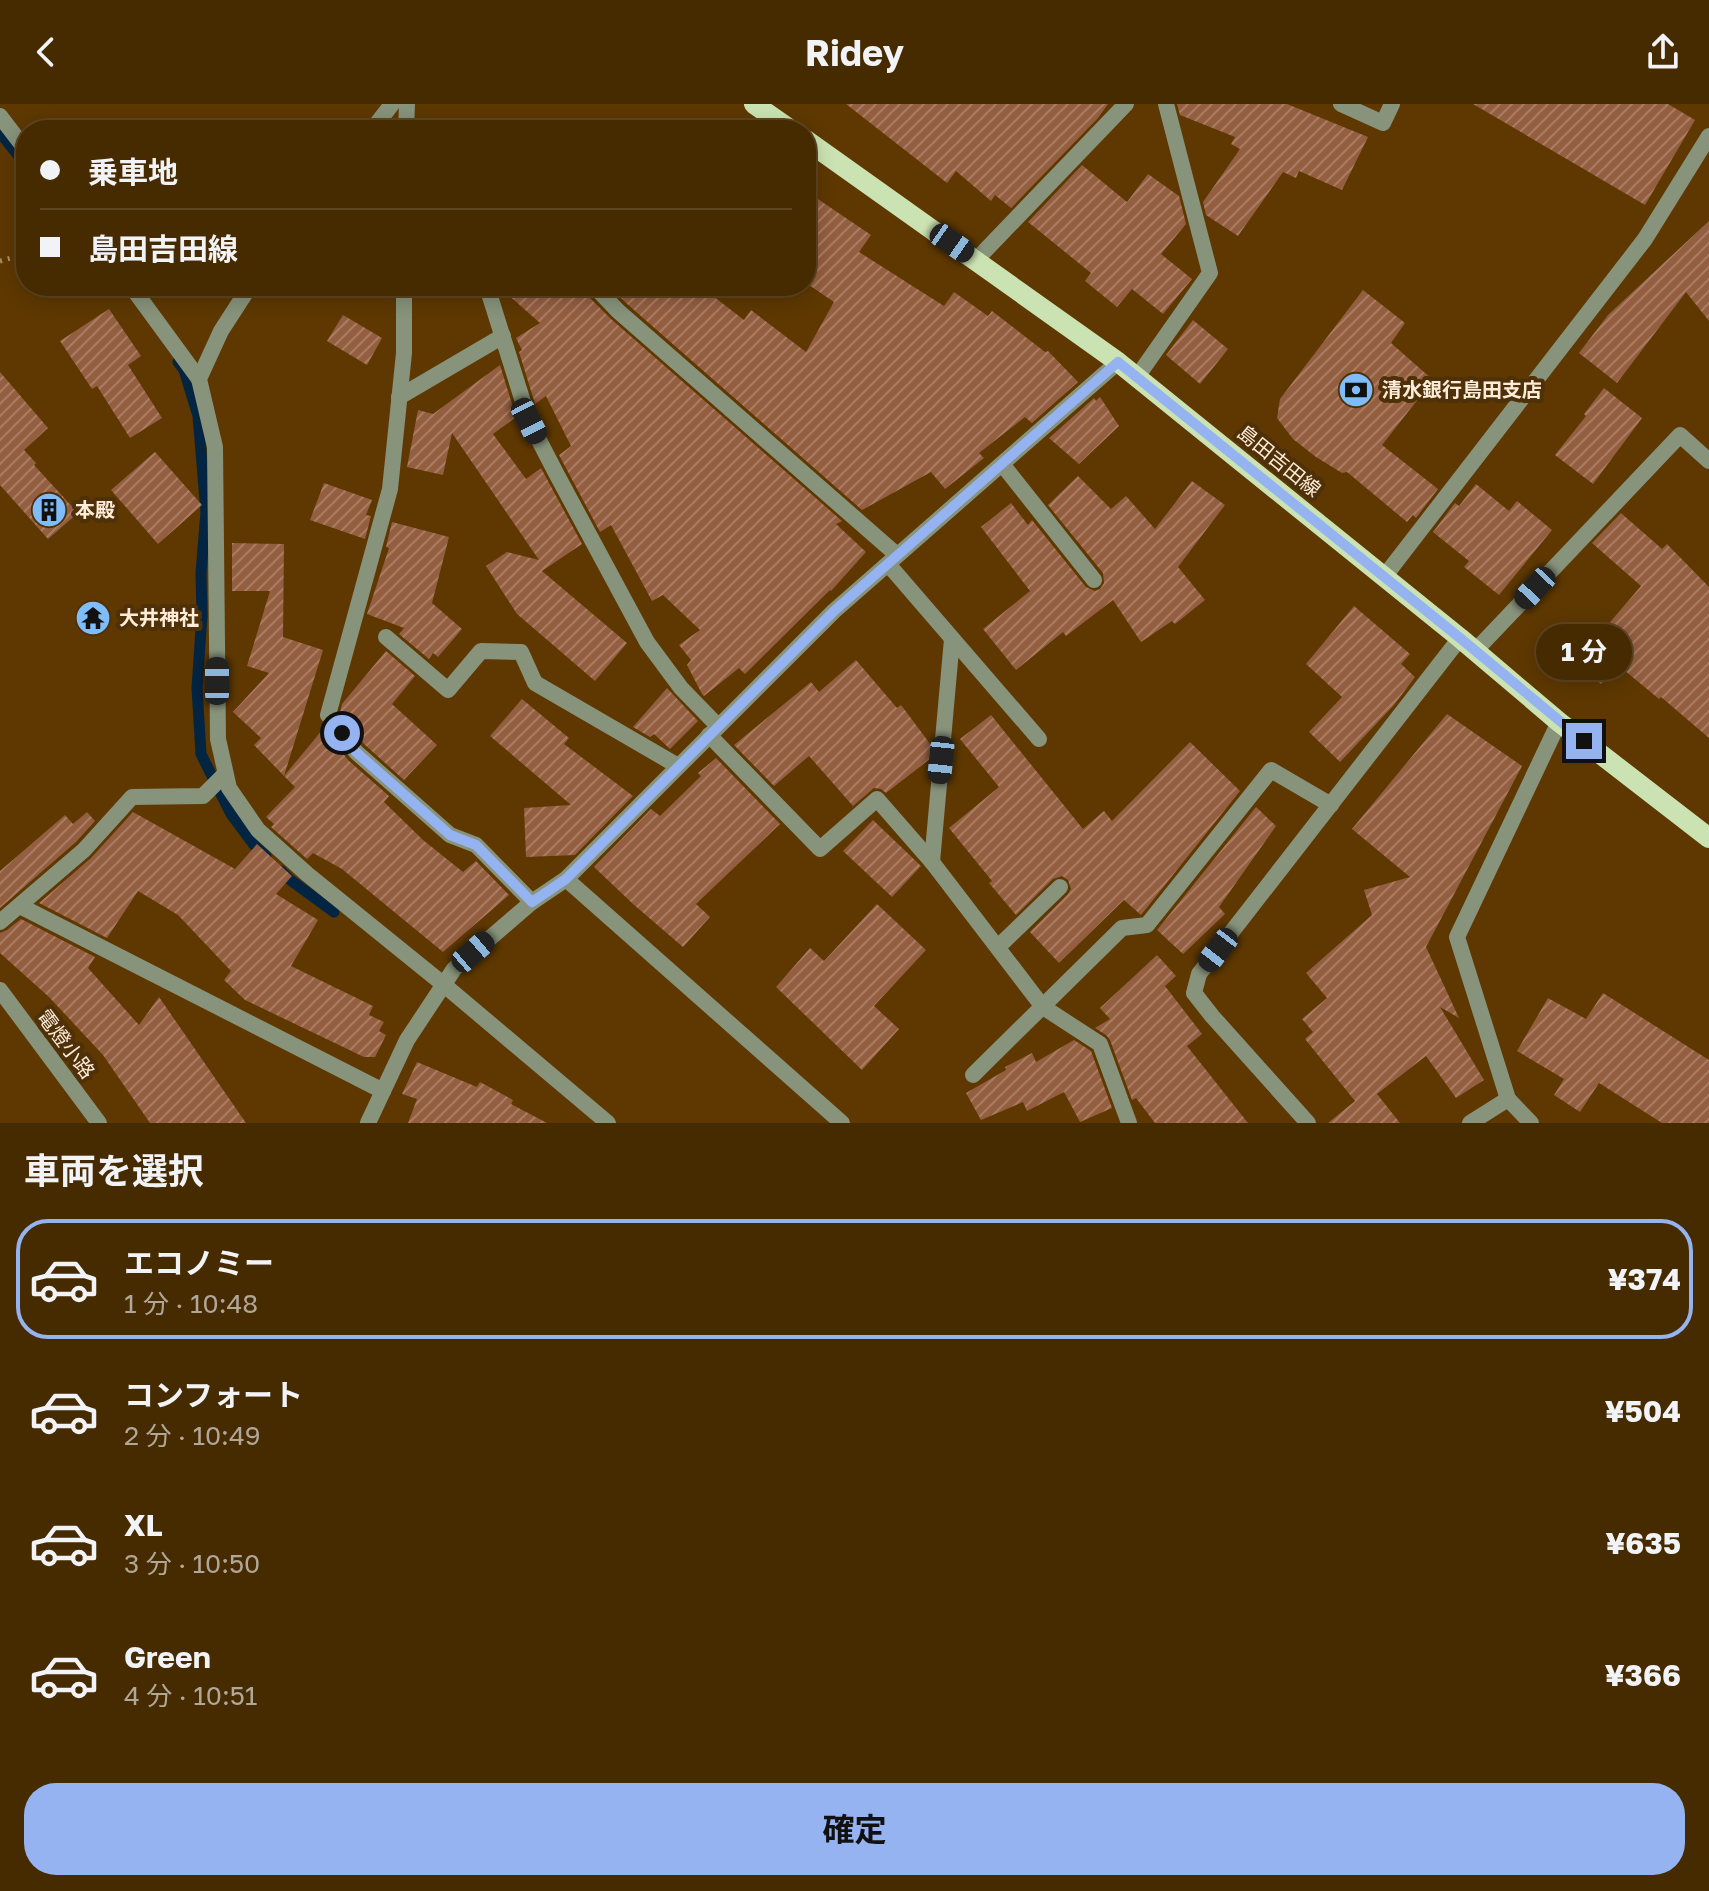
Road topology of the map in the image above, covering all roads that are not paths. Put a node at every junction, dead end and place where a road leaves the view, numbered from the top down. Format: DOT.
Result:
graph roads {
  1 [pos="392,104"];
  2 [pos="754,104"];
  3 [pos="1126,104"];
  4 [pos="1166,104"];
  5 [pos="1341,104"];
  6 [pos="1392,104"];
  7 [pos="0,116"];
  8 [pos="380,120"];
  9 [pos="777,120"];
  10 [pos="1709,136"];
  11 [pos="16,137"];
  12 [pos="816,147"];
  13 [pos="976,260"];
  14 [pos="138,296"];
  15 [pos="244,296"];
  16 [pos="404,296"];
  17 [pos="490,296"];
  18 [pos="604,296"];
  19 [pos="503,336"];
  20 [pos="1118,362"];
  21 [pos="1137,377"];
  22 [pos="199,379"];
  23 [pos="399,397"];
  24 [pos="1709,461"];
  25 [pos="1002,464"];
  26 [pos="892,560"];
  27 [pos="1384,577"];
  28 [pos="1094,580"];
  29 [pos="386,637"];
  30 [pos="952,639"];
  31 [pos="1467,644"];
  32 [pos="1559,722"];
  33 [pos="714,730"];
  34 [pos="1039,739"];
  35 [pos="678,766"];
  36 [pos="223,776"];
  37 [pos="1331,805"];
  38 [pos="1709,838"];
  39 [pos="932,862"];
  40 [pos="566,879"];
  41 [pos="1060,887"];
  42 [pos="532,902"];
  43 [pos="20,906"];
  44 [pos="0,922"];
  45 [pos="998,947"];
  46 [pos="443,984"];
  47 [pos="0,990"];
  48 [pos="1043,1007"];
  49 [pos="973,1075"];
  50 [pos="383,1091"];
  51 [pos="1508,1099"];
  52 [pos="99,1123"];
  53 [pos="368,1123"];
  54 [pos="608,1123"];
  55 [pos="842,1123"];
  56 [pos="1129,1123"];
  57 [pos="1308,1123"];
  58 [pos="1470,1123"];
  59 [pos="1531,1123"];
  1 -- 8 [label="street"];
  2 -- 9 [label="main road"];
  3 -- 13 [label="street"];
  4 -- 21 [label="street"];
  5 -- 6 [label="street"];
  7 -- 11 [label="street"];
  10 -- 27 [label="street"];
  12 -- 13 [label="main road, 島田吉田線"];
  13 -- 20 [label="main road, 島田吉田線"];
  14 -- 22 [label="street"];
  15 -- 22 [label="street"];
  16 -- 23 [label="street"];
  17 -- 19 [label="street"];
  18 -- 26 [label="street"];
  19 -- 23 [label="street"];
  19 -- 33 [label="street"];
  20 -- 21 [label="main road, 島田吉田線"];
  20 -- 25 [label="street"];
  21 -- 27 [label="main road, 島田吉田線"];
  22 -- 46 [label="street"];
  23 -- 42 [label="street"];
  24 -- 31 [label="street"];
  25 -- 26 [label="street"];
  25 -- 28 [label="street"];
  26 -- 30 [label="street"];
  26 -- 33 [label="street"];
  27 -- 31 [label="main road, 島田吉田線"];
  29 -- 35 [label="street"];
  30 -- 34 [label="street"];
  30 -- 39 [label="street"];
  31 -- 32 [label="main road, 島田吉田線"];
  31 -- 37 [label="street"];
  32 -- 38 [label="main road, 島田吉田線"];
  32 -- 51 [label="street"];
  33 -- 35 [label="street"];
  33 -- 39 [label="street"];
  35 -- 40 [label="street"];
  36 -- 43 [label="street"];
  37 -- 48 [label="street"];
  37 -- 57 [label="street"];
  39 -- 45 [label="street"];
  40 -- 42 [label="street"];
  40 -- 55 [label="street"];
  41 -- 45 [label="street"];
  42 -- 46 [label="street"];
  43 -- 44 [label="street"];
  43 -- 50 [label="street"];
  45 -- 48 [label="street"];
  46 -- 50 [label="street"];
  46 -- 54 [label="street"];
  47 -- 52 [label="street, 電燈小路"];
  48 -- 49 [label="street"];
  48 -- 56 [label="street"];
  50 -- 53 [label="street"];
  51 -- 58 [label="street"];
  51 -- 59 [label="street"];
}
